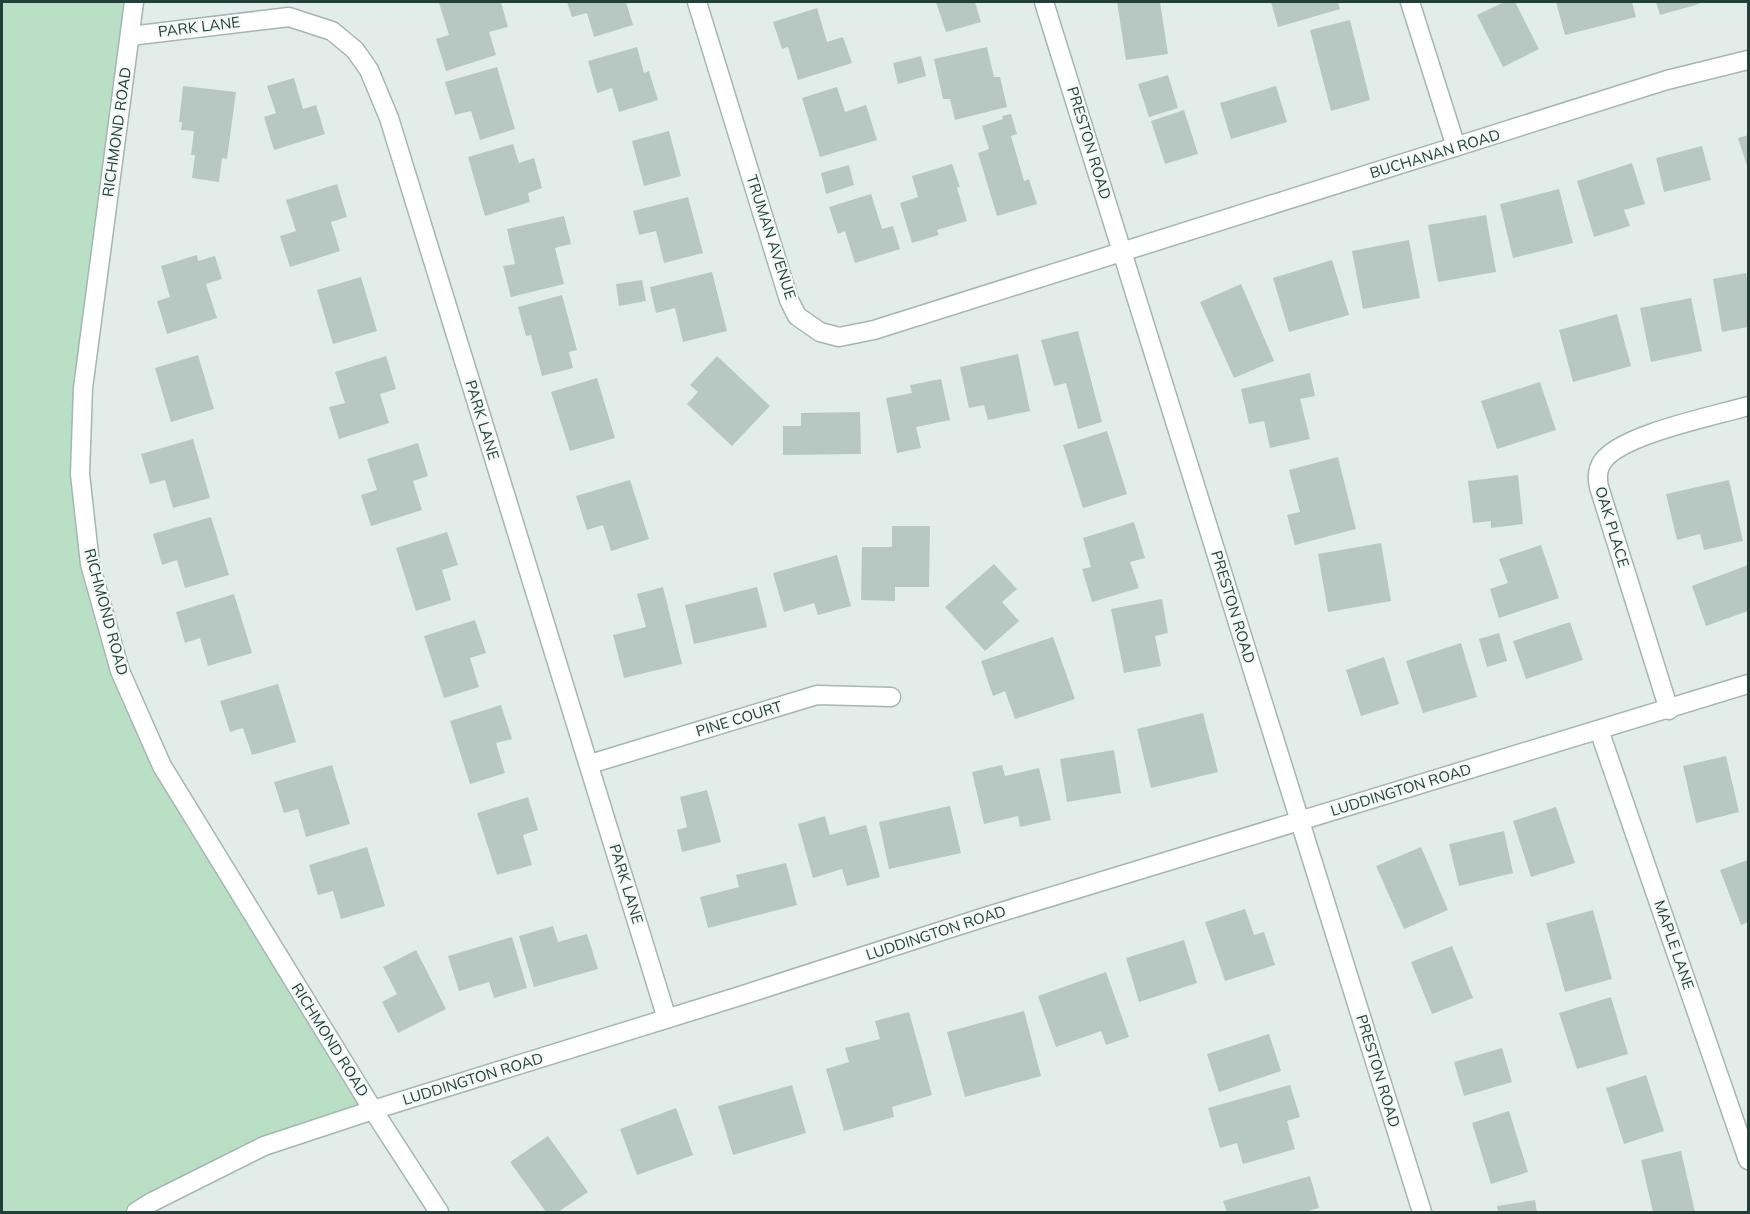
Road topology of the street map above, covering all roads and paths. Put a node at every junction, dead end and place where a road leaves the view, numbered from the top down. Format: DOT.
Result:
graph roads {
  1 [pos="135,2"];
  2 [pos="697,2"];
  3 [pos="1044,2"];
  4 [pos="1410,2"];
  5 [pos="130,36"];
  6 [pos="1749,60"];
  7 [pos="1456,147"];
  8 [pos="1123,252"];
  9 [pos="1749,406"];
  10 [pos="1749,684"];
  11 [pos="891,697"];
  12 [pos="1669,710"];
  13 [pos="1599,730"];
  14 [pos="590,764"];
  15 [pos="1300,821"];
  16 [pos="667,1019"];
  17 [pos="373,1110"];
  18 [pos="1749,1160"];
  19 [pos="136,1212"];
  20 [pos="439,1212"];
  21 [pos="1422,1212"];
  1 -- 5 [label="street, RICHMOND ROAD"];
  2 -- 8 [label="street, TRUMAN AVENUE"];
  3 -- 8 [label="street, PRESTON ROAD"];
  4 -- 7 [label="street"];
  5 -- 14 [label="street, PARK LANE"];
  5 -- 17 [label="street, RICHMOND ROAD"];
  6 -- 7 [label="street, BUCHANAN ROAD"];
  7 -- 8 [label="street, BUCHANAN ROAD"];
  8 -- 15 [label="street, PRESTON ROAD"];
  9 -- 12 [label="street, OAK PLACE"];
  10 -- 12 [label="street, LUDDINGTON ROAD"];
  11 -- 14 [label="street, PINE COURT"];
  12 -- 13 [label="street, LUDDINGTON ROAD"];
  13 -- 15 [label="street, LUDDINGTON ROAD"];
  13 -- 18 [label="street, MAPLE LANE"];
  14 -- 16 [label="street, PARK LANE"];
  15 -- 16 [label="street, LUDDINGTON ROAD"];
  15 -- 21 [label="street, PRESTON ROAD"];
  16 -- 17 [label="street, LUDDINGTON ROAD"];
  17 -- 19 [label="street, LUDDINGTON ROAD"];
  17 -- 20 [label="street, RICHMOND ROAD"];
}
